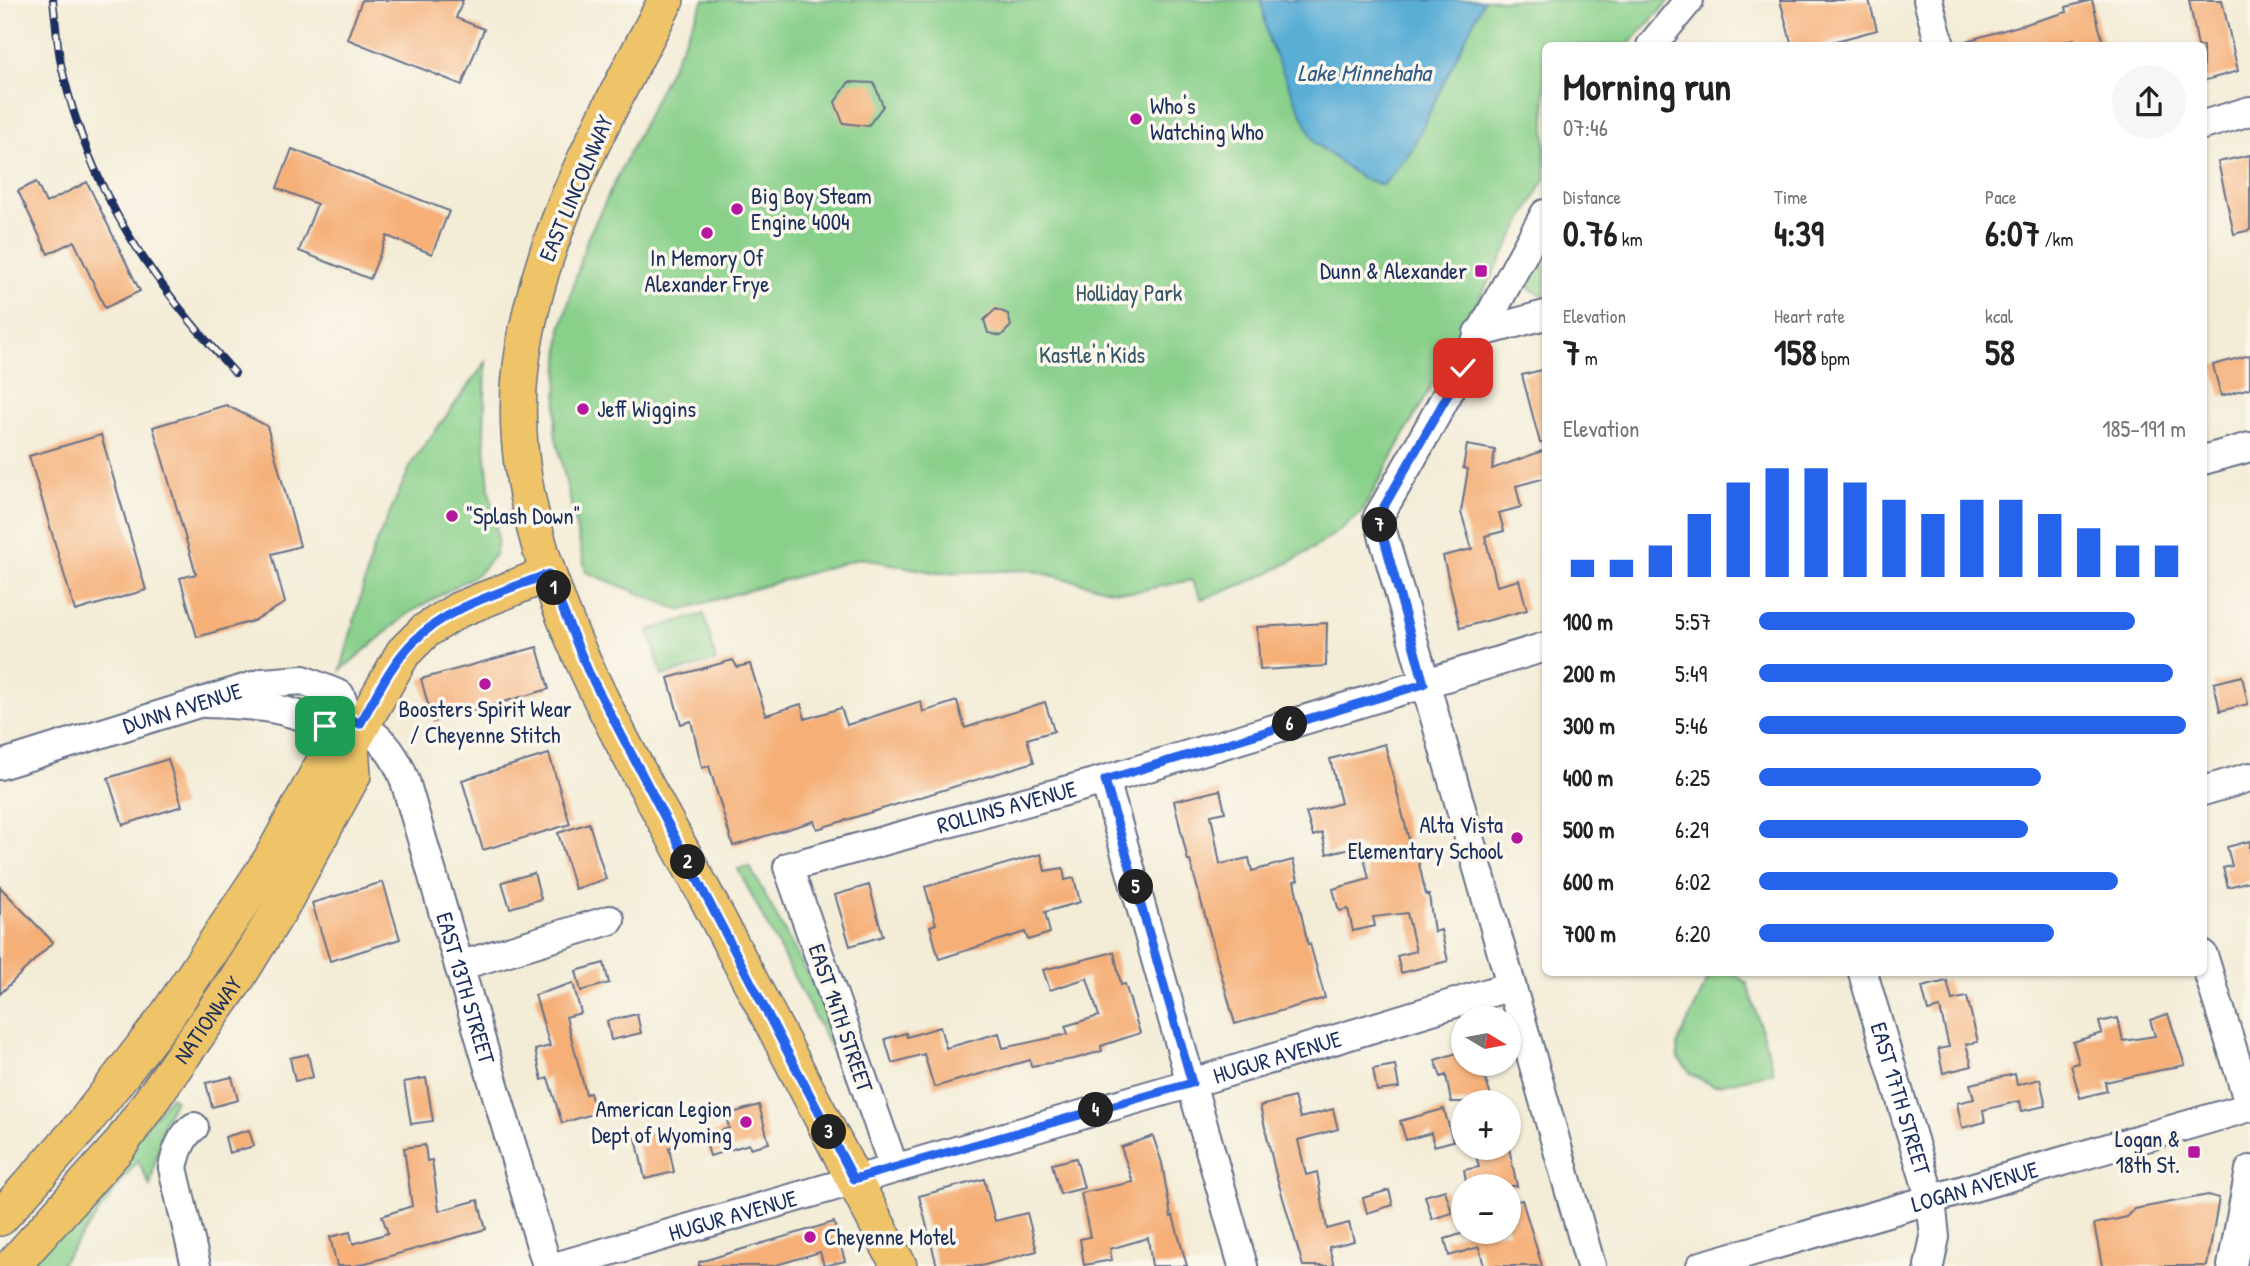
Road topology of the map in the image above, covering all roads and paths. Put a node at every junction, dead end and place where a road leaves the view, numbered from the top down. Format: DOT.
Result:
graph roads {
  1 [pos="666,0"];
  2 [pos="1689,0"];
  3 [pos="1928,0"];
  4 [pos="1654,42"];
  5 [pos="1940,42"];
  6 [pos="2250,111"];
  7 [pos="2207,124"];
  8 [pos="1542,219"];
  9 [pos="1542,316"];
  10 [pos="1478,333"];
  11 [pos="2250,447"];
  12 [pos="2207,459"];
  13 [pos="548,574"];
  14 [pos="1542,648"];
  15 [pos="1424,684"];
  16 [pos="353,729"];
  17 [pos="0,765"];
  18 [pos="2250,777"];
  19 [pos="1105,780"];
  20 [pos="2207,789"];
  21 [pos="788,867"];
  22 [pos="610,920"];
  23 [pos="459,966"];
  24 [pos="2207,968"];
  25 [pos="1864,976"];
  26 [pos="1511,986"];
  27 [pos="1192,1083"];
  28 [pos="2250,1107"];
  29 [pos="194,1127"];
  30 [pos="894,1168"];
  31 [pos="2250,1170"];
  32 [pos="854,1179"];
  33 [pos="1931,1200"];
  34 [pos="0,1218"];
  35 [pos="12,1266"];
  36 [pos="196,1266"];
  37 [pos="547,1266"];
  38 [pos="558,1266"];
  39 [pos="899,1266"];
  40 [pos="1243,1266"];
  41 [pos="1591,1266"];
  42 [pos="1701,1266"];
  43 [pos="1929,1266"];
  44 [pos="2232,1266"];
  1 -- 13 [label="main road, EAST LINCOLNWAY"];
  2 -- 4 [label="street"];
  3 -- 5 [label="street"];
  6 -- 7 [label="street"];
  8 -- 10 [label="street"];
  9 -- 10 [label="street"];
  10 -- 15 [label="street"];
  11 -- 12 [label="street"];
  13 -- 16 [label="main road, NATIONWAY"];
  13 -- 32 [label="main road, EAST LINCOLNWAY"];
  14 -- 15 [label="street, ROLLINS AVENUE"];
  15 -- 19 [label="street, ROLLINS AVENUE"];
  15 -- 26 [label="street"];
  16 -- 17 [label="street, DUNN AVENUE"];
  16 -- 23 [label="street, EAST 13TH STREET"];
  16 -- 34 [label="main road, NATIONWAY"];
  16 -- 35 [label="main road, NATIONWAY"];
  18 -- 20 [label="street"];
  19 -- 21 [label="street, ROLLINS AVENUE"];
  19 -- 27 [label="street"];
  21 -- 30 [label="street, EAST 14TH STREET"];
  22 -- 23 [label="street"];
  23 -- 37 [label="street, EAST 13TH STREET"];
  24 -- 28 [label="street"];
  25 -- 33 [label="street, EAST 17TH STREET"];
  26 -- 27 [label="street, HUGUR AVENUE"];
  26 -- 41 [label="street"];
  27 -- 30 [label="street, HUGUR AVENUE"];
  27 -- 40 [label="street"];
  28 -- 33 [label="street, LOGAN AVENUE"];
  29 -- 36 [label="street"];
  30 -- 32 [label="street, HUGUR AVENUE"];
  31 -- 44 [label="street"];
  32 -- 38 [label="street, HUGUR AVENUE"];
  32 -- 39 [label="main road, EAST LINCOLNWAY"];
  33 -- 42 [label="street, LOGAN AVENUE"];
  33 -- 43 [label="street, EAST 17TH STREET"];
}
